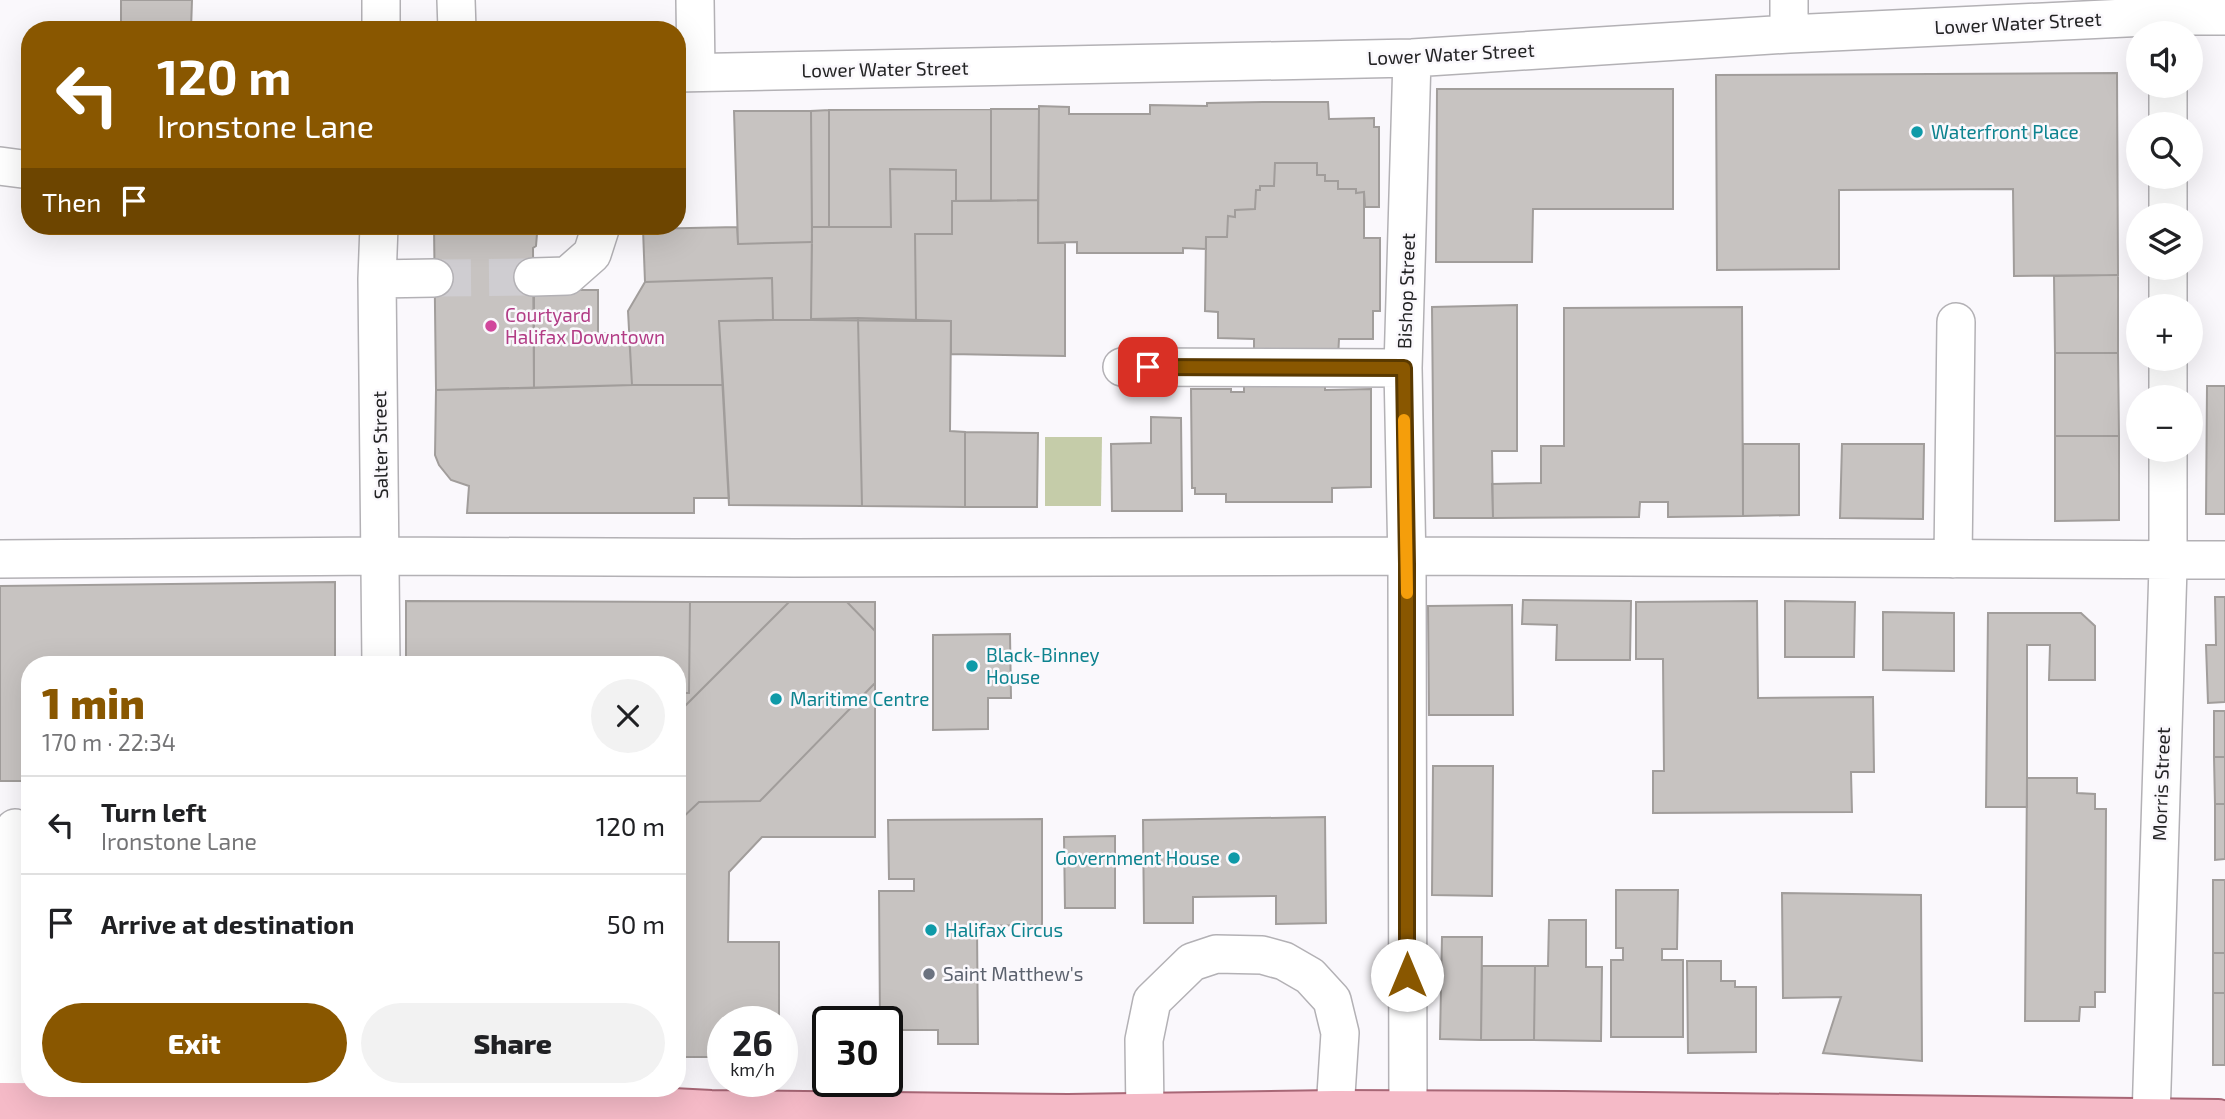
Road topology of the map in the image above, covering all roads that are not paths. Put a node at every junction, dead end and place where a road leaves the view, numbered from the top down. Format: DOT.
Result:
graph roads {
  1 [pos="381,0"];
  2 [pos="456,0"];
  3 [pos="695,0"];
  4 [pos="2225,16"];
  5 [pos="1789,17"];
  6 [pos="381,21"];
  7 [pos="457,21"];
  8 [pos="2193,21"];
  9 [pos="2126,24"];
  10 [pos="1412,58"];
  11 [pos="687,73"];
  12 [pos="0,166"];
  13 [pos="21,169"];
  14 [pos="379,235"];
  15 [pos="598,235"];
  16 [pos="533,276"];
  17 [pos="434,278"];
  18 [pos="377,279"];
  19 [pos="1956,322"];
  20 [pos="1122,367"];
  21 [pos="1404,368"];
  22 [pos="2168,462"];
  23 [pos="382,556"];
  24 [pos="1406,556"];
  25 [pos="0,559"];
  26 [pos="1953,559"];
  27 [pos="2168,560"];
  28 [pos="2225,560"];
  29 [pos="381,656"];
  30 [pos="15,828"];
  31 [pos="348,1097"];
  32 [pos="404,1097"];
  33 [pos="13,1108"];
  34 [pos="1335,1110"];
  35 [pos="671,1114"];
  36 [pos="1145,1114"];
  37 [pos="1408,1115"];
  38 [pos="2151,1119"];
  39 [pos="2218,1119"];
  1 -- 6 [label="street"];
  2 -- 7 [label="street"];
  3 -- 11 [label="street"];
  4 -- 8 [label="street, Lower Water Street"];
  5 -- 9 [label="street, Lower Water Street"];
  5 -- 10 [label="street, Lower Water Street"];
  10 -- 11 [label="street, Lower Water Street"];
  10 -- 21 [label="street, Bishop Street"];
  12 -- 13 [label="street"];
  14 -- 18 [label="street, Salter Street"];
  15 -- 16 [label="street"];
  17 -- 18 [label="street"];
  18 -- 23 [label="street, Salter Street"];
  19 -- 26 [label="street"];
  20 -- 21 [label="street"];
  21 -- 24 [label="street, Bishop Street"];
  22 -- 27 [label="street, Morris Street"];
  23 -- 24 [label="street"];
  23 -- 25 [label="street"];
  23 -- 29 [label="street, Salter Street"];
  24 -- 26 [label="street"];
  24 -- 37 [label="street, Bishop Street"];
  26 -- 27 [label="street"];
  27 -- 28 [label="street"];
  27 -- 38 [label="street, Morris Street"];
  30 -- 33 [label="street"];
  31 -- 33 [label="main road"];
  32 -- 35 [label="main road"];
  34 -- 36 [label="main road"];
  34 -- 36 [label="street"];
  34 -- 37 [label="main road"];
  35 -- 36 [label="main road"];
  37 -- 38 [label="main road"];
  38 -- 39 [label="main road"];
}
